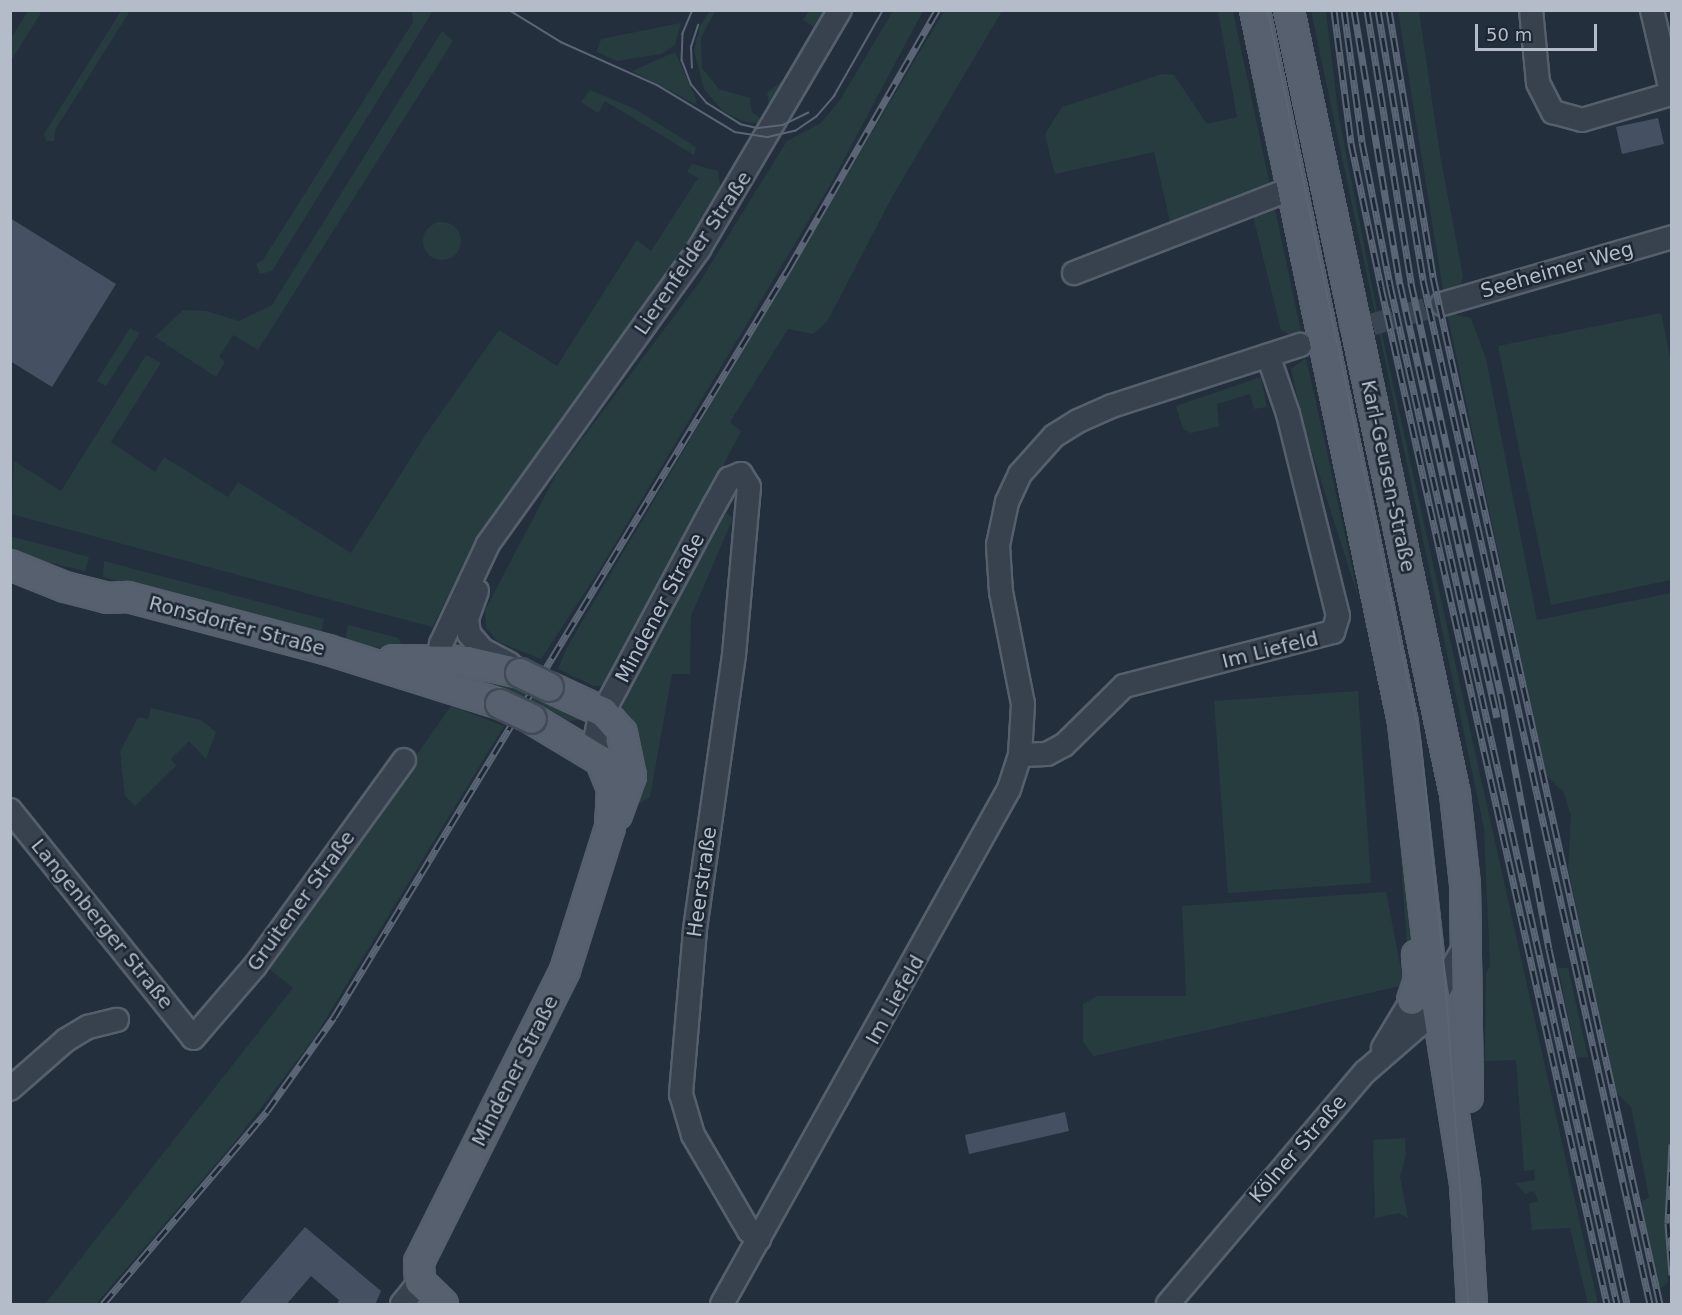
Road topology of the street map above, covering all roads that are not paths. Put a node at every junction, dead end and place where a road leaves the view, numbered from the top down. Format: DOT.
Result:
graph roads {
  1 [pos="840,10"];
  2 [pos="1255,10"];
  3 [pos="1289,10"];
  4 [pos="1531,10"];
  5 [pos="1652,10"];
  6 [pos="1671,87"];
  7 [pos="1291,189"];
  8 [pos="1671,237"];
  9 [pos="1074,273"];
  10 [pos="1443,304"];
  11 [pos="1300,345"];
  12 [pos="1268,355"];
  13 [pos="532,487"];
  14 [pos="715,504"];
  15 [pos="10,566"];
  16 [pos="468,630"];
  17 [pos="346,655"];
  18 [pos="442,669"];
  19 [pos="520,673"];
  20 [pos="601,716"];
  21 [pos="535,720"];
  22 [pos="590,752"];
  23 [pos="1020,755"];
  24 [pos="404,760"];
  25 [pos="10,810"];
  26 [pos="610,827"];
  27 [pos="1466,945"];
  28 [pos="1422,1009"];
  29 [pos="117,1020"];
  30 [pos="1456,1037"];
  31 [pos="193,1038"];
  32 [pos="10,1089"];
  33 [pos="759,1239"];
  34 [pos="420,1282"];
  35 [pos="402,1305"];
  36 [pos="443,1305"];
  37 [pos="722,1305"];
  38 [pos="1168,1305"];
  39 [pos="1472,1305"];
  1 -- 13 [label="street, Lierenfelder Straße"];
  2 -- 7 [label="main road, Karl-Geusen-Straße"];
  3 -- 27 [label="main road, Karl-Geusen-Straße"];
  4 -- 6 [label="street"];
  5 -- 6 [label="street"];
  7 -- 9 [label="street"];
  7 -- 28 [label="main road, Karl-Geusen-Straße"];
  8 -- 10 [label="street, Seeheimer Weg"];
  11 -- 12 [label="street, Im Liefeld"];
  12 -- 23 [label="street, Im Liefeld"];
  12 -- 23 [label="street, Im Liefeld"];
  13 -- 16 [label="street, Lierenfelder Straße"];
  13 -- 18 [label="street, Lierenfelder Straße"];
  14 -- 20 [label="street, Mindener Straße"];
  14 -- 33 [label="street, Heerstraße"];
  15 -- 17 [label="main road, Ronsdorfer Straße"];
  16 -- 18 [label="street, Lierenfelder Straße"];
  16 -- 19 [label="street"];
  17 -- 18 [label="main road, Ronsdorfer Straße"];
  17 -- 18 [label="main road, Ronsdorfer Straße"];
  18 -- 19 [label="main road, Ronsdorfer Straße"];
  18 -- 21 [label="main road, Ronsdorfer Straße, bridge"];
  19 -- 20 [label="main road, Ronsdorfer Straße, bridge"];
  20 -- 21 [label="street"];
  20 -- 22 [label="street, Mindener Straße"];
  20 -- 26 [label="main road, Mindener Straße"];
  21 -- 22 [label="main road, Ronsdorfer Straße"];
  22 -- 26 [label="main road, Mindener Straße"];
  23 -- 33 [label="street, Im Liefeld"];
  24 -- 31 [label="street, Gruitener Straße"];
  25 -- 31 [label="street, Langenberger Straße"];
  26 -- 34 [label="main road, Mindener Straße"];
  27 -- 28 [label="street"];
  27 -- 30 [label="main road, Karl-Geusen-Straße"];
  28 -- 30 [label="main road"];
  28 -- 38 [label="street, Kölner Straße"];
  29 -- 32 [label="street"];
  30 -- 39 [label="main road"];
  33 -- 37 [label="street"];
  34 -- 35 [label="street"];
  34 -- 36 [label="main road"];
}
